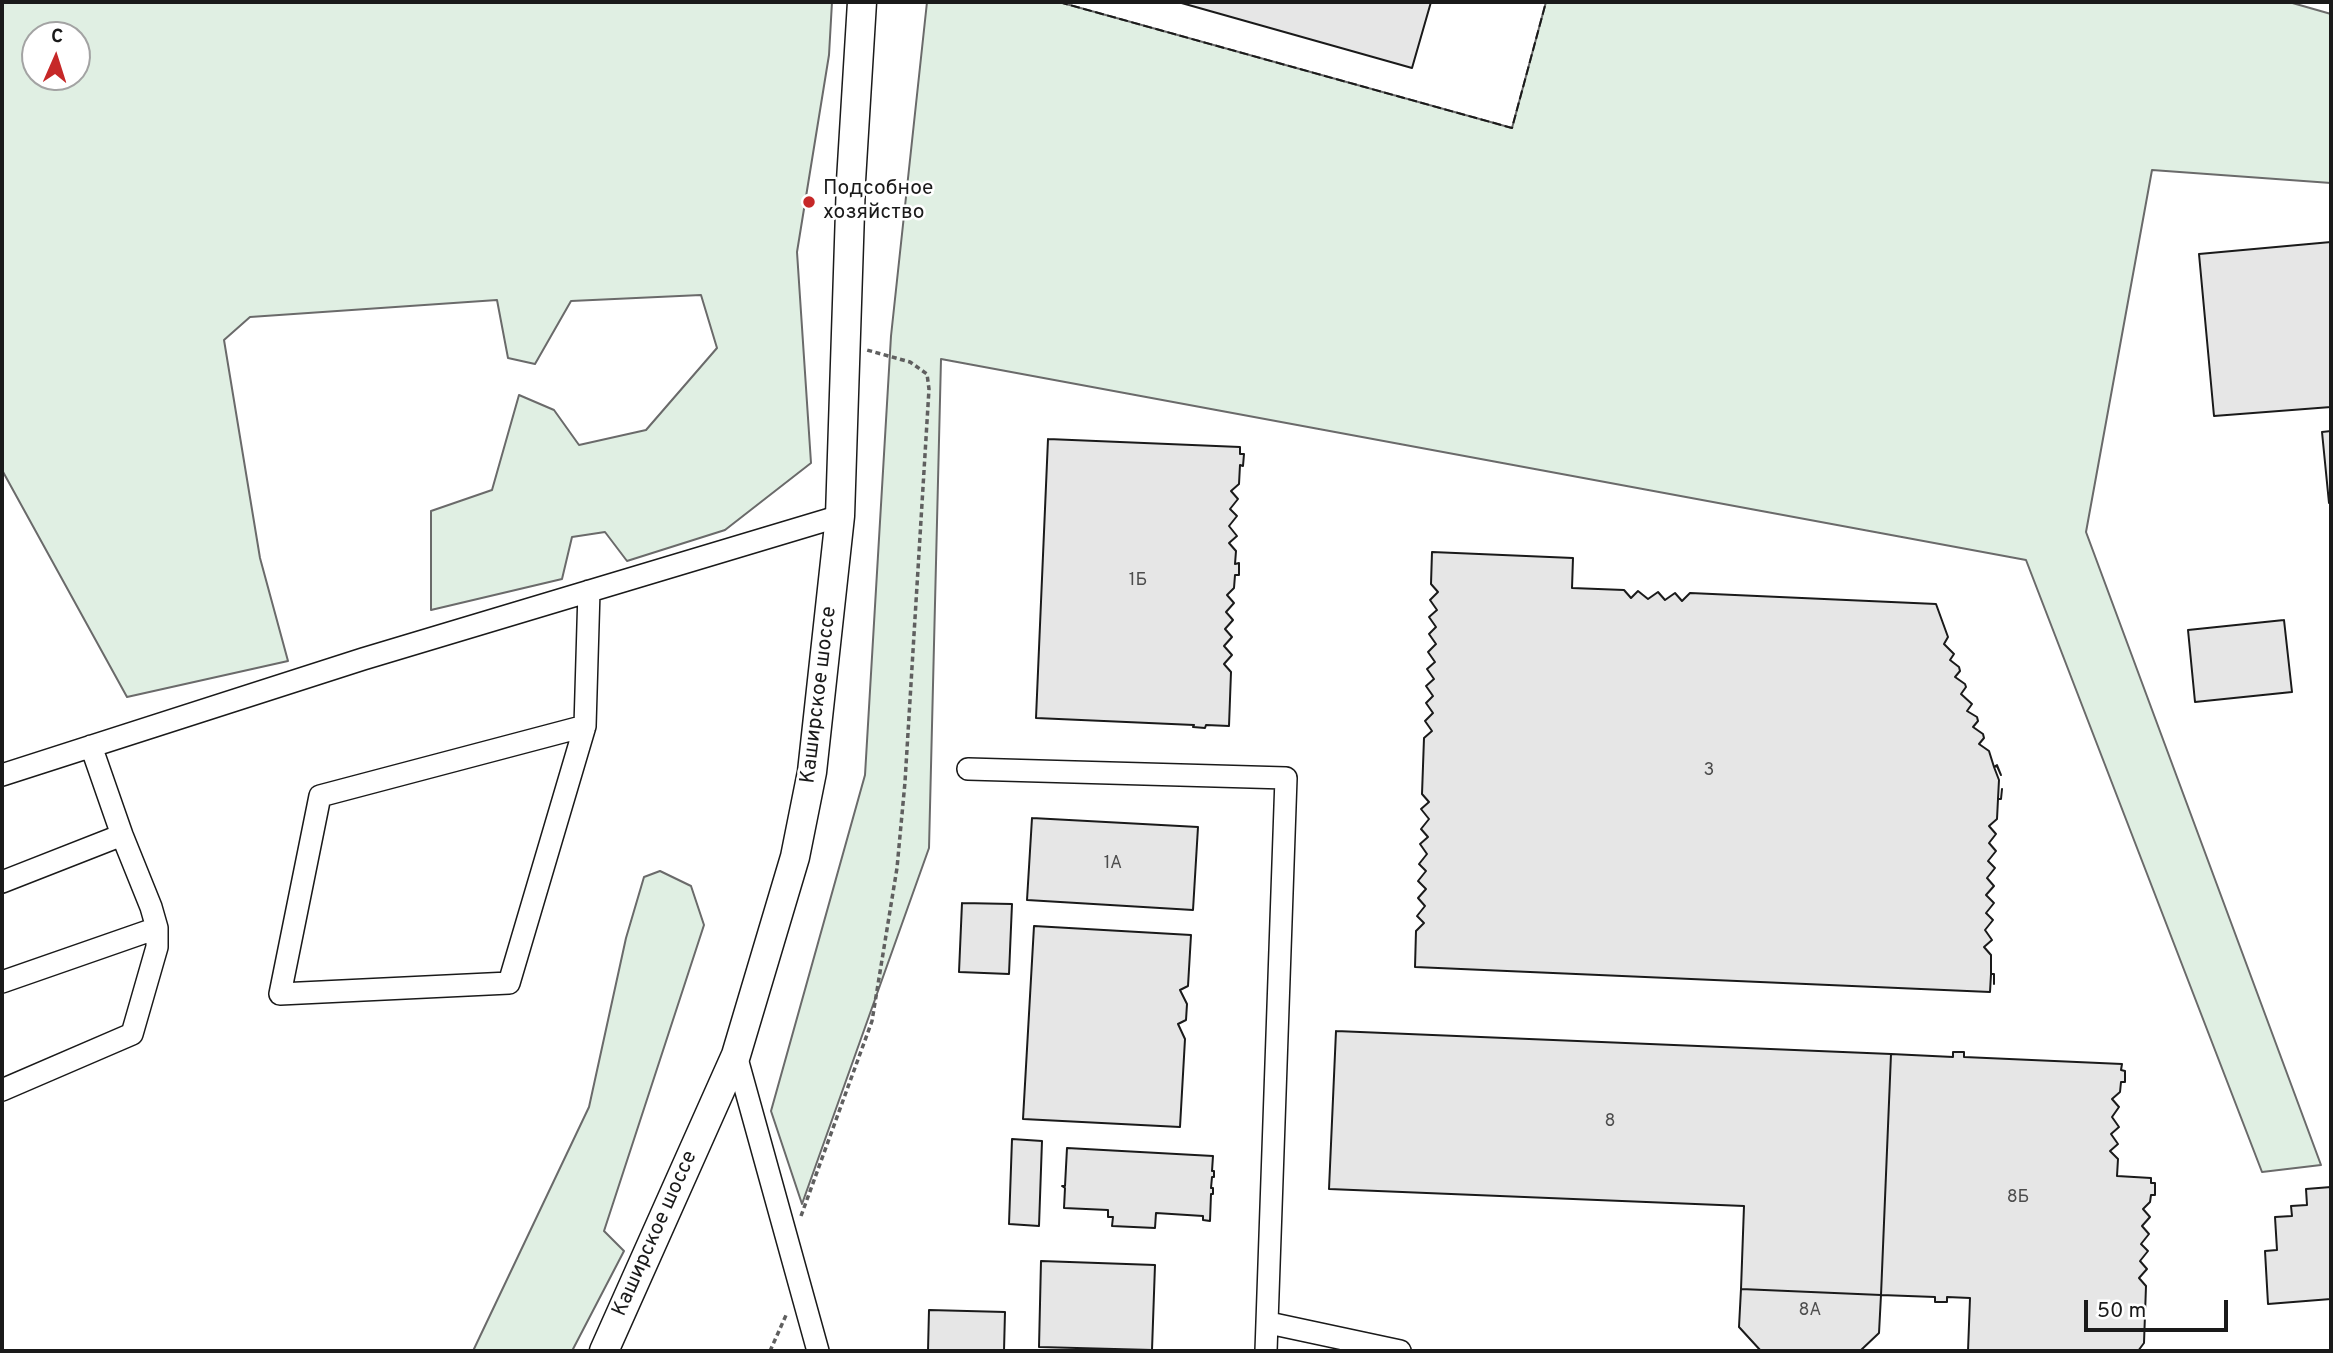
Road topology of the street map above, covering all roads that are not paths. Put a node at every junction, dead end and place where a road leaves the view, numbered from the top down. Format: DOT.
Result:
graph roads {
  1 [pos="862,2"];
  2 [pos="840,516"];
  3 [pos="589,591"];
  4 [pos="585,726"];
  5 [pos="90,746"];
  6 [pos="968,769"];
  7 [pos="2,775"];
  8 [pos="122,835"];
  9 [pos="2,883"];
  10 [pos="157,928"];
  11 [pos="2,982"];
  12 [pos="736,1055"];
  13 [pos="2,1090"];
  14 [pos="1269,1323"];
  15 [pos="604,1351"];
  16 [pos="818,1351"];
  17 [pos="1266,1351"];
  18 [pos="1400,1351"];
  1 -- 2 [label="main road, Каширское шоссе"];
  2 -- 3 [label="street"];
  2 -- 12 [label="main road, Каширское шоссе"];
  3 -- 4 [label="street"];
  3 -- 5 [label="street"];
  4 -- 4 [label="street"];
  5 -- 7 [label="street"];
  5 -- 8 [label="street"];
  6 -- 14 [label="street"];
  8 -- 9 [label="street"];
  8 -- 10 [label="street"];
  10 -- 11 [label="street"];
  10 -- 13 [label="street"];
  12 -- 15 [label="main road, Каширское шоссе"];
  12 -- 16 [label="street"];
  14 -- 17 [label="street"];
  14 -- 18 [label="street"];
}
